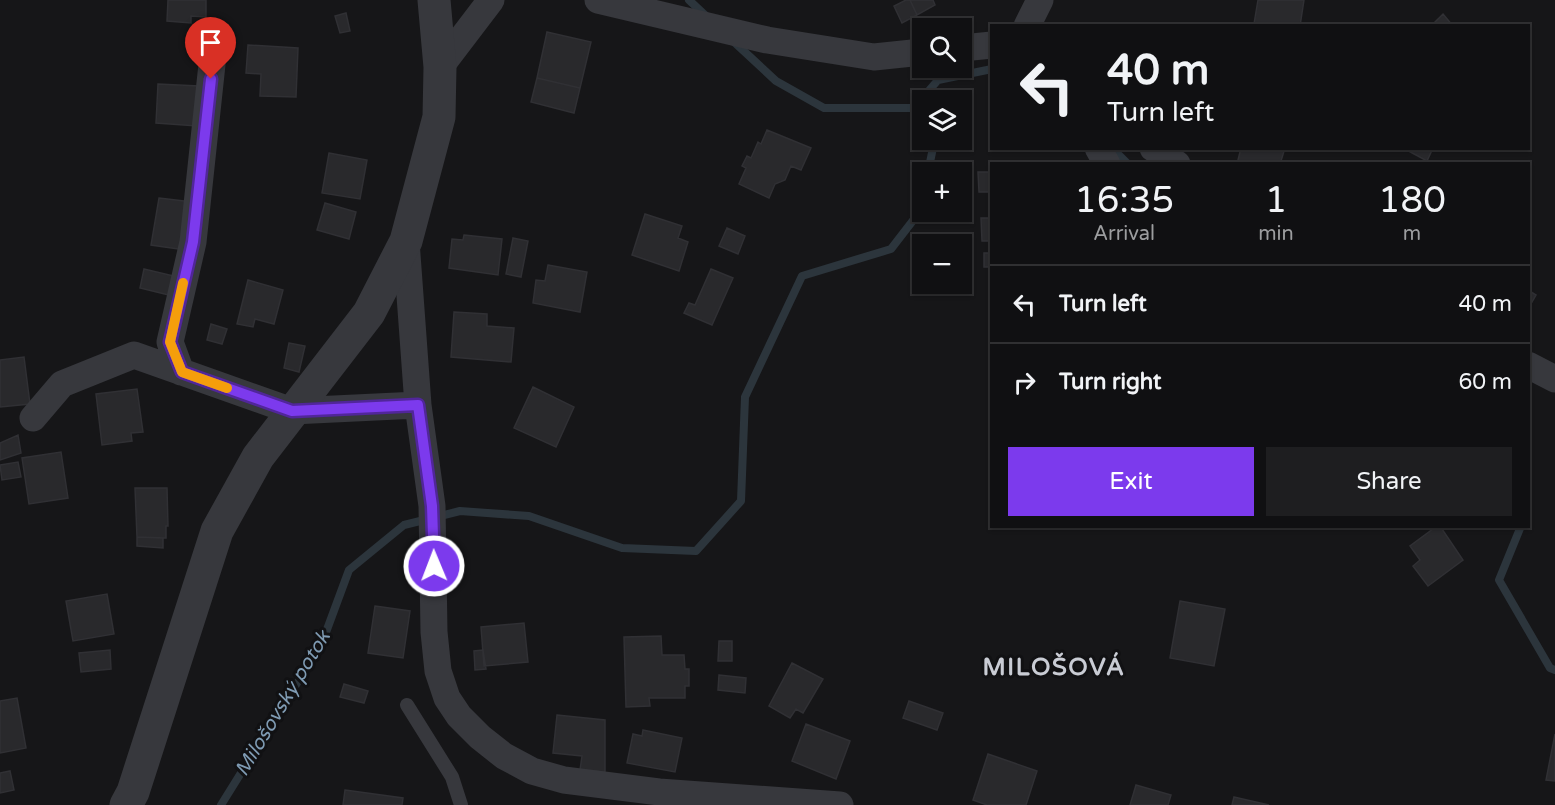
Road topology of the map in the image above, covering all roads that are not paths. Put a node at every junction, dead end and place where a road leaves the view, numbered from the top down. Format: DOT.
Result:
graph roads {
  1 [pos="434,0"];
  2 [pos="491,0"];
  3 [pos="598,0"];
  4 [pos="1040,0"];
  5 [pos="1028,24"];
  6 [pos="990,45"];
  7 [pos="972,47"];
  8 [pos="912,53"];
  9 [pos="213,55"];
  10 [pos="441,67"];
  11 [pos="1156,150"];
  12 [pos="1175,162"];
  13 [pos="406,241"];
  14 [pos="1530,366"];
  15 [pos="182,372"];
  16 [pos="1555,379"];
  17 [pos="418,405"];
  18 [pos="292,411"];
  19 [pos="33,418"];
  20 [pos="407,705"];
  21 [pos="126,805"];
  22 [pos="461,805"];
  23 [pos="840,805"];
  1 -- 10 [label="street"];
  2 -- 10 [label="street"];
  3 -- 8 [label="street"];
  4 -- 5 [label="street"];
  6 -- 7 [label="street"];
  9 -- 15 [label="street"];
  10 -- 13 [label="street"];
  11 -- 12 [label="street"];
  13 -- 17 [label="street"];
  13 -- 18 [label="street"];
  14 -- 16 [label="street"];
  15 -- 18 [label="street"];
  15 -- 19 [label="street"];
  17 -- 18 [label="street"];
  17 -- 23 [label="street"];
  18 -- 21 [label="street"];
  20 -- 22 [label="lane"];
}
